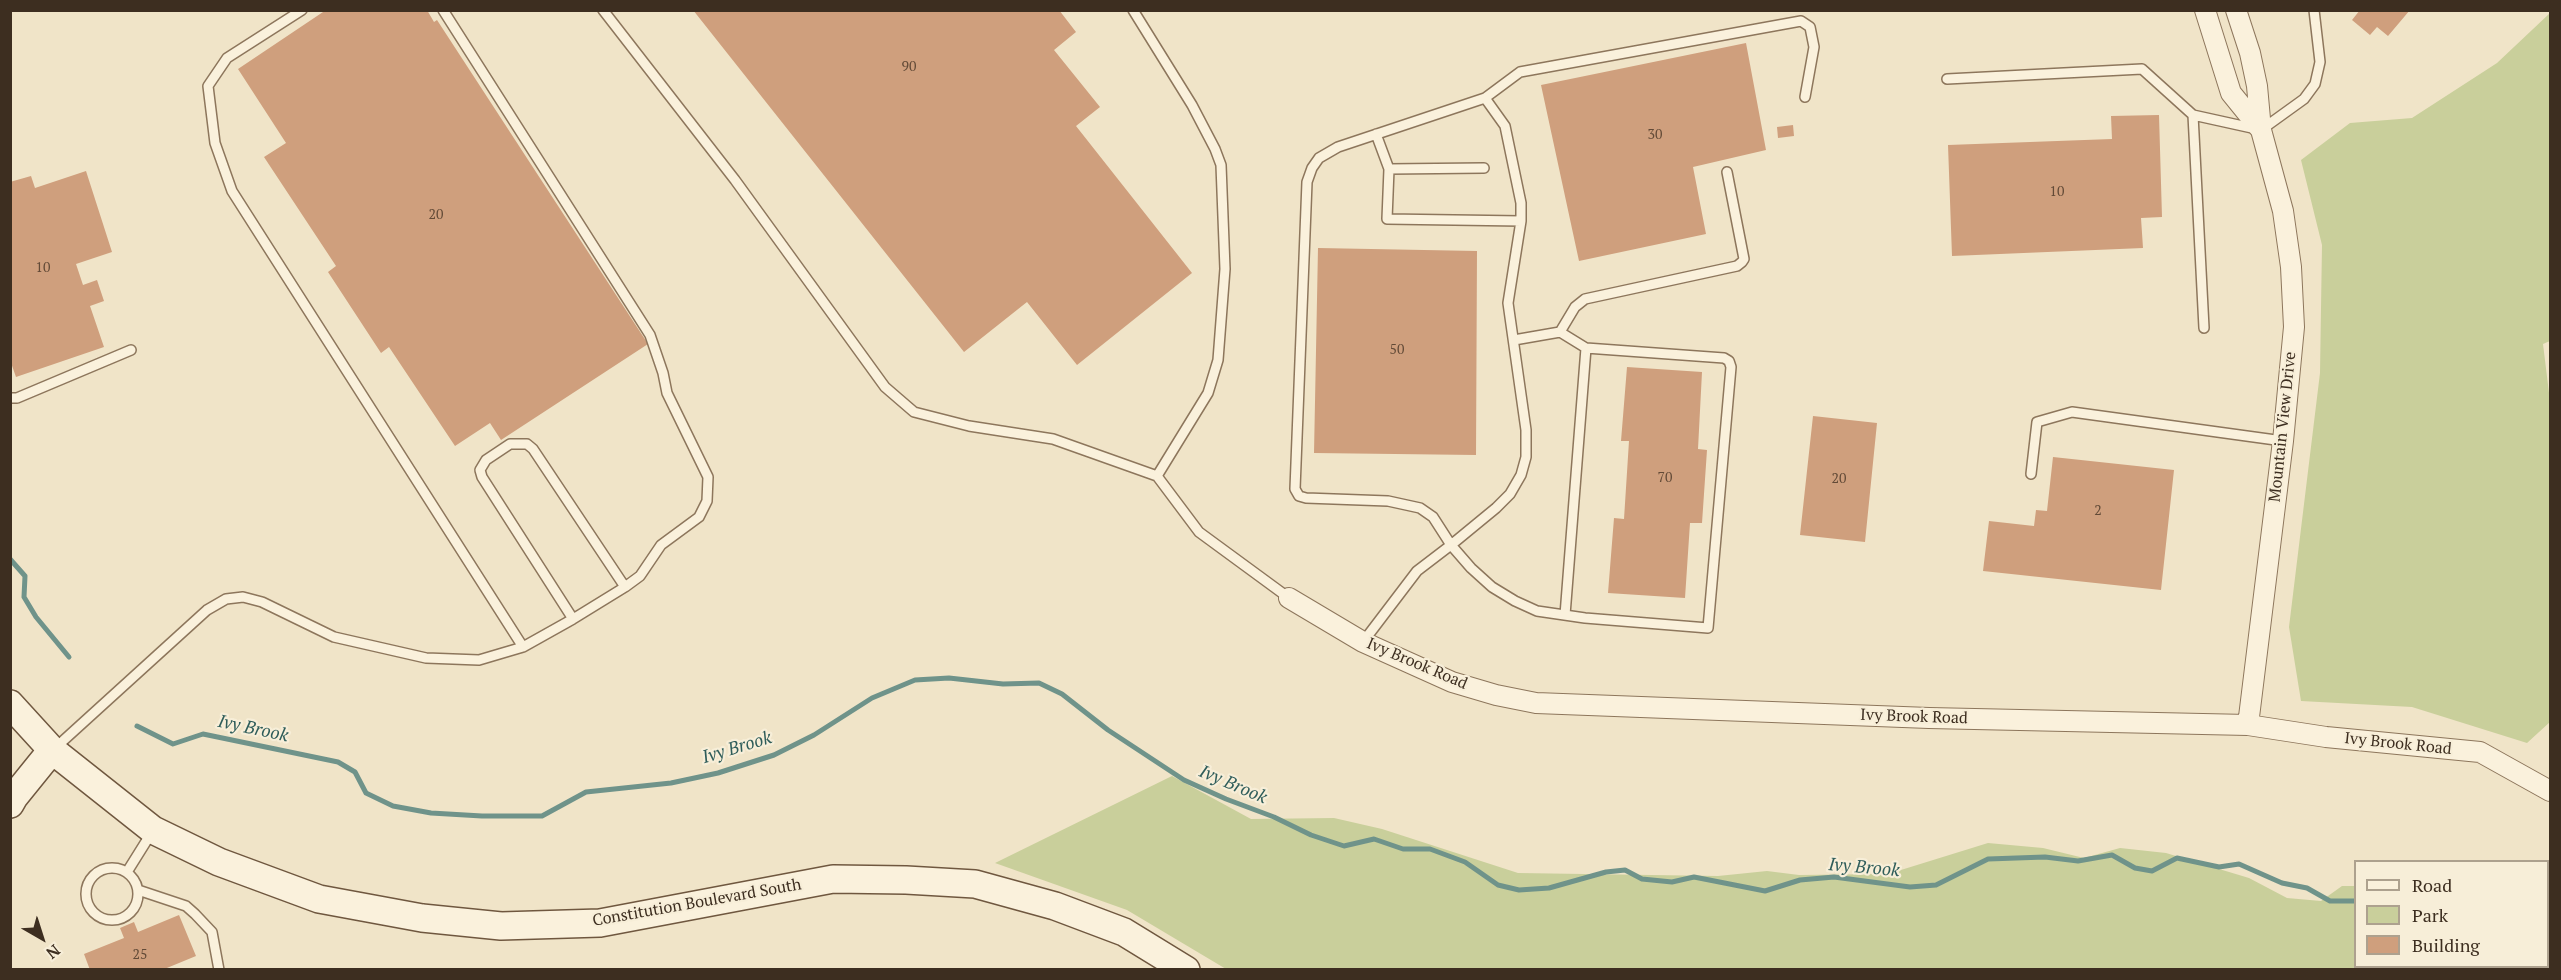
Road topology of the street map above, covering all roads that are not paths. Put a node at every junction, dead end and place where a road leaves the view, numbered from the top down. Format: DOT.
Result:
graph roads {
  1 [pos="302,10"];
  2 [pos="443,10"];
  3 [pos="603,10"];
  4 [pos="1133,10"];
  5 [pos="2205,10"];
  6 [pos="2236,10"];
  7 [pos="2314,10"];
  8 [pos="1947,80"];
  9 [pos="1805,97"];
  10 [pos="1485,98"];
  11 [pos="2193,115"];
  12 [pos="2260,130"];
  13 [pos="1376,134"];
  14 [pos="1484,168"];
  15 [pos="1389,169"];
  16 [pos="1727,172"];
  17 [pos="1521,221"];
  18 [pos="2204,328"];
  19 [pos="1560,332"];
  20 [pos="1514,340"];
  21 [pos="1586,348"];
  22 [pos="131,350"];
  23 [pos="10,398"];
  24 [pos="2283,441"];
  25 [pos="2031,474"];
  26 [pos="1157,476"];
  27 [pos="1451,545"];
  28 [pos="625,587"];
  29 [pos="1289,598"];
  30 [pos="1565,615"];
  31 [pos="573,620"];
  32 [pos="1363,642"];
  33 [pos="523,647"];
  34 [pos="10,704"];
  35 [pos="2248,725"];
  36 [pos="52,750"];
  37 [pos="2550,791"];
  38 [pos="12,799"];
  39 [pos="153,830"];
  40 [pos="127,872"];
  41 [pos="138,890"];
  42 [pos="219,969"];
  43 [pos="1186,969"];
  1 -- 33 [label="lane"];
  2 -- 28 [label="lane"];
  3 -- 26 [label="lane"];
  4 -- 26 [label="lane"];
  5 -- 12 [label="street, Mountain View Drive"];
  6 -- 12 [label="street, Mountain View Drive"];
  7 -- 12 [label="lane"];
  8 -- 11 [label="lane"];
  9 -- 10 [label="lane"];
  10 -- 13 [label="lane"];
  10 -- 17 [label="lane"];
  11 -- 12 [label="lane"];
  11 -- 18 [label="lane"];
  12 -- 24 [label="street, Mountain View Drive"];
  13 -- 15 [label="lane"];
  13 -- 27 [label="lane"];
  14 -- 15 [label="lane"];
  15 -- 17 [label="lane"];
  16 -- 19 [label="lane"];
  17 -- 20 [label="lane"];
  19 -- 20 [label="lane"];
  19 -- 21 [label="lane"];
  20 -- 27 [label="lane"];
  21 -- 30 [label="lane"];
  21 -- 30 [label="lane"];
  22 -- 23 [label="lane"];
  24 -- 25 [label="lane"];
  24 -- 35 [label="street, Mountain View Drive"];
  26 -- 29 [label="lane"];
  27 -- 30 [label="lane"];
  27 -- 32 [label="lane"];
  28 -- 31 [label="lane"];
  28 -- 31 [label="lane"];
  29 -- 32 [label="street, Ivy Brook Road"];
  31 -- 33 [label="lane"];
  32 -- 35 [label="street, Ivy Brook Road"];
  33 -- 36 [label="lane"];
  34 -- 36 [label="main road, Constitution Boulevard South"];
  35 -- 37 [label="street, Ivy Brook Road"];
  36 -- 38 [label="main road"];
  36 -- 39 [label="main road, Constitution Boulevard South"];
  39 -- 40 [label="lane"];
  39 -- 43 [label="main road, Constitution Boulevard South"];
  40 -- 41 [label="lane"];
  40 -- 41 [label="lane"];
  41 -- 42 [label="lane"];
}
